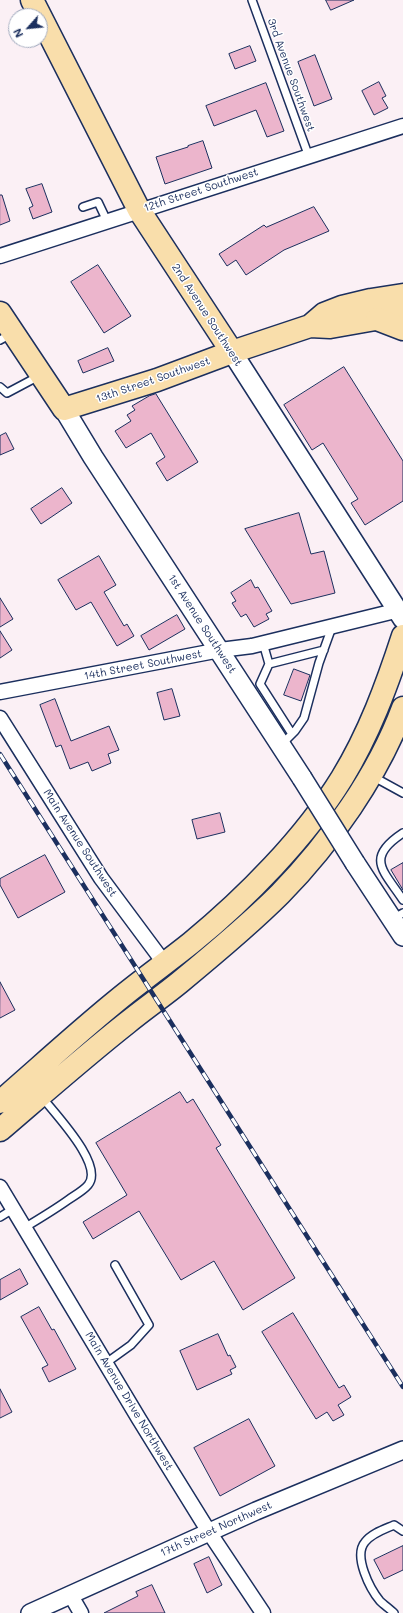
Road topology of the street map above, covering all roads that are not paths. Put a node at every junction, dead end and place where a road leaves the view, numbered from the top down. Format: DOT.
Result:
graph roads {
  1 [pos="32,0"];
  2 [pos="252,0"];
  3 [pos="403,126"];
  4 [pos="309,158"];
  5 [pos="83,207"];
  6 [pos="138,210"];
  7 [pos="107,221"];
  8 [pos="0,256"];
  9 [pos="403,295"];
  10 [pos="0,314"];
  11 [pos="403,314"];
  12 [pos="377,319"];
  13 [pos="310,326"];
  14 [pos="403,329"];
  15 [pos="6,337"];
  16 [pos="232,352"];
  17 [pos="41,375"];
  18 [pos="0,387"];
  19 [pos="64,409"];
  20 [pos="401,613"];
  21 [pos="332,626"];
  22 [pos="403,636"];
  23 [pos="263,643"];
  24 [pos="220,650"];
  25 [pos="324,650"];
  26 [pos="269,664"];
  27 [pos="253,689"];
  28 [pos="0,692"];
  29 [pos="403,708"];
  30 [pos="0,718"];
  31 [pos="286,740"];
  32 [pos="370,775"];
  33 [pos="403,793"];
  34 [pos="403,833"];
  35 [pos="403,900"];
  36 [pos="398,916"];
  37 [pos="403,936"];
  38 [pos="165,964"];
  39 [pos="40,1096"];
  40 [pos="0,1102"];
  41 [pos="0,1130"];
  42 [pos="0,1187"];
  43 [pos="13,1210"];
  44 [pos="0,1217"];
  45 [pos="24,1228"];
  46 [pos="116,1265"];
  47 [pos="106,1363"];
  48 [pos="403,1450"];
  49 [pos="403,1531"];
  50 [pos="209,1532"];
  51 [pos="70,1594"];
  52 [pos="30,1613"];
  53 [pos="82,1613"];
  54 [pos="263,1613"];
  55 [pos="394,1613"];
  1 -- 6 [label="main road, 2nd Avenue Southwest"];
  2 -- 4 [label="lane, 3rd Avenue Southwest"];
  3 -- 4 [label="street, 12th Street Southwest"];
  4 -- 6 [label="street, 12th Street Southwest"];
  5 -- 7 [label="lane"];
  6 -- 7 [label="street, 12th Street Southwest"];
  6 -- 16 [label="main road, 2nd Avenue Southwest"];
  7 -- 8 [label="street, 12th Street Southwest"];
  9 -- 13 [label="main road, 13th Street Southwest"];
  10 -- 15 [label="main road, 1st Avenue Southwest"];
  11 -- 12 [label="main road, 13th Street Southwest"];
  12 -- 13 [label="main road, 13th Street Southwest"];
  12 -- 14 [label="main road"];
  13 -- 16 [label="main road, 13th Street Southwest"];
  15 -- 17 [label="main road, 1st Avenue Southwest"];
  16 -- 19 [label="main road, 13th Street Southwest"];
  16 -- 20 [label="main road, 2nd Avenue Southwest"];
  17 -- 18 [label="lane"];
  17 -- 19 [label="main road, 1st Avenue Southwest"];
  19 -- 24 [label="main road, 1st Avenue Southwest"];
  20 -- 21 [label="street, 14th Street Southwest"];
  21 -- 23 [label="street, 14th Street Southwest"];
  21 -- 25 [label="lane"];
  22 -- 38 [label="main road"];
  23 -- 24 [label="street, 14th Street Southwest"];
  23 -- 26 [label="lane"];
  24 -- 27 [label="main road, 1st Avenue Southwest"];
  24 -- 28 [label="street, 14th Street Southwest"];
  25 -- 26 [label="lane"];
  25 -- 31 [label="lane"];
  26 -- 27 [label="lane"];
  27 -- 31 [label="main road, 1st Avenue Southwest"];
  29 -- 32 [label="main road"];
  30 -- 38 [label="street, Main Avenue Southwest"];
  31 -- 36 [label="main road, 1st Avenue Southwest, bridge"];
  32 -- 33 [label="lane"];
  32 -- 39 [label="main road"];
  34 -- 35 [label="lane"];
  36 -- 37 [label="main road, 1st Avenue Southwest"];
  38 -- 40 [label="main road"];
  39 -- 41 [label="main road"];
  39 -- 45 [label="lane"];
  42 -- 43 [label="street, Main Avenue Drive Northwest"];
  43 -- 44 [label="lane"];
  43 -- 45 [label="street, Main Avenue Drive Northwest"];
  45 -- 47 [label="street, Main Avenue Drive Northwest"];
  46 -- 47 [label="lane"];
  47 -- 50 [label="street, Main Avenue Drive Northwest"];
  48 -- 50 [label="street, 17th Street Northwest"];
  49 -- 55 [label="lane"];
  50 -- 51 [label="street, 17th Street Northwest"];
  50 -- 54 [label="street, Main Avenue Drive Northwest"];
  51 -- 52 [label="street, 17th Street Northwest"];
  51 -- 53 [label="street"];
}
